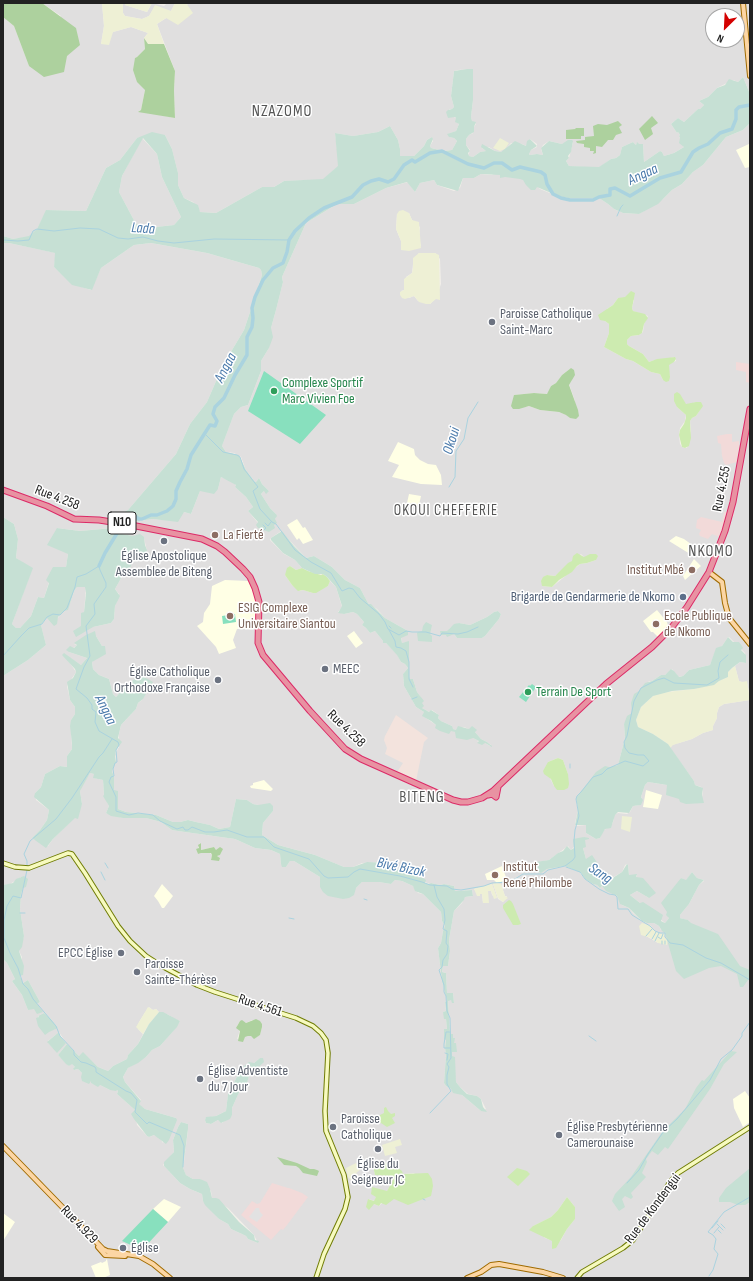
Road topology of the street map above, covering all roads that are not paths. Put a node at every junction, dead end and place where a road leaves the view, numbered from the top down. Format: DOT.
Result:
graph roads {
  1 [pos="744,3"];
  2 [pos="750,76"];
  3 [pos="750,409"];
  4 [pos="3,490"];
  5 [pos="710,572"];
  6 [pos="750,644"];
  7 [pos="3,863"];
  8 [pos="750,1127"];
  9 [pos="3,1148"];
  10 [pos="106,1254"];
  11 [pos="481,1272"];
  12 [pos="167,1278"];
  13 [pos="170,1278"];
  14 [pos="316,1278"];
  15 [pos="467,1278"];
  16 [pos="476,1278"];
  17 [pos="564,1278"];
  18 [pos="577,1278"];
  1 -- 2 [label="main road"];
  3 -- 5 [label="highway, Rue 4.255 / N10"];
  4 -- 5 [label="highway, Rue 4.258 / N10"];
  5 -- 6 [label="main road"];
  7 -- 14 [label="main road, Rue 4.561"];
  8 -- 18 [label="main road, Rue de Kondengui"];
  9 -- 10 [label="main road"];
  10 -- 12 [label="main road"];
  10 -- 13 [label="main road, Rue 4.929"];
  11 -- 15 [label="main road"];
  11 -- 16 [label="main road"];
  11 -- 17 [label="main road"];
}
